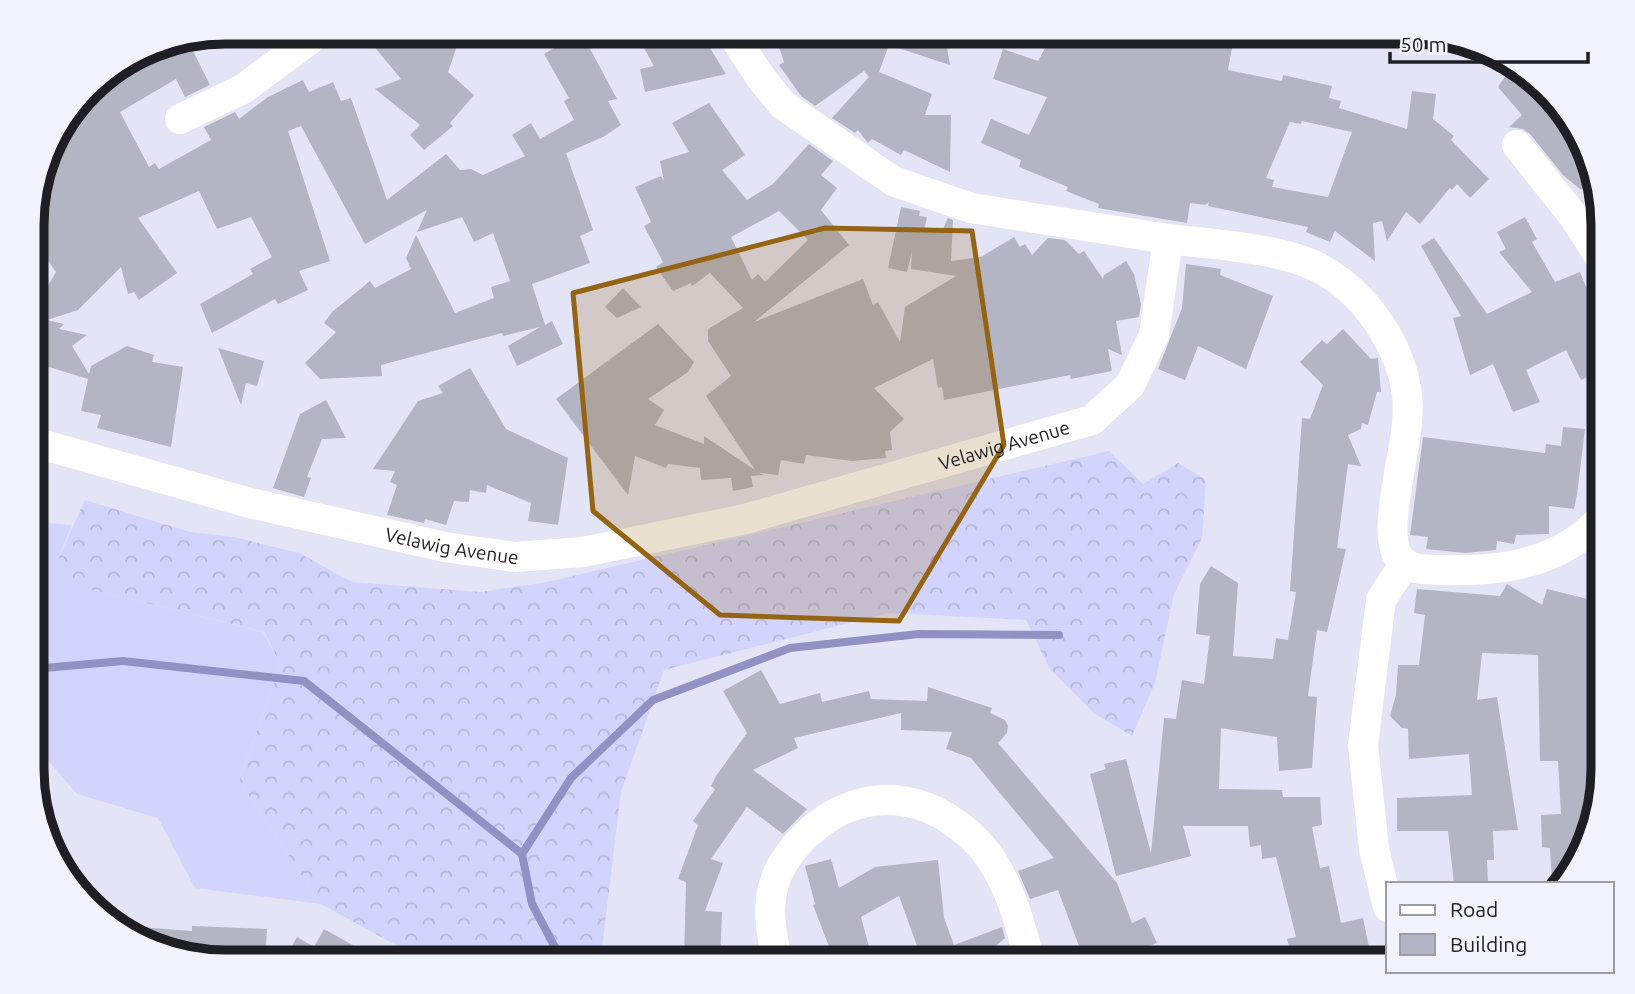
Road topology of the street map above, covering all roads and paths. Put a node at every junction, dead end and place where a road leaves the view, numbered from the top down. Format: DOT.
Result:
graph roads {
  1 [pos="304,44"];
  2 [pos="742,44"];
  3 [pos="180,119"];
  4 [pos="1517,145"];
  5 [pos="1168,239"];
  6 [pos="1591,243"];
  7 [pos="44,445"];
  8 [pos="1591,530"];
  9 [pos="1405,564"];
  10 [pos="1386,899"];
  11 [pos="775,950"];
  12 [pos="1026,950"];
  1 -- 3 [label="street"];
  2 -- 5 [label="street"];
  4 -- 6 [label="street"];
  5 -- 7 [label="street, Velawig Avenue"];
  5 -- 9 [label="street"];
  8 -- 9 [label="street"];
  9 -- 10 [label="street"];
  11 -- 12 [label="street"];
}
